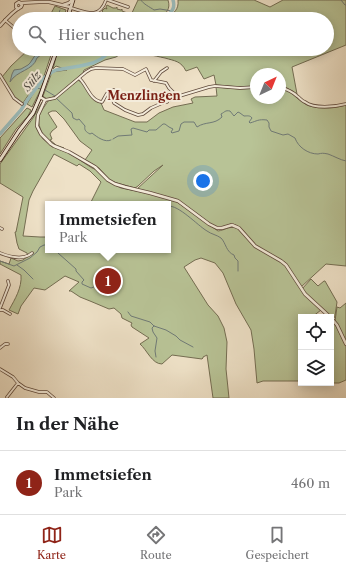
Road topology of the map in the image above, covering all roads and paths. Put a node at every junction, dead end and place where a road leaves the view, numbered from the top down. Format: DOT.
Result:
graph roads {
  1 [pos="73,0"];
  2 [pos="107,0"];
  3 [pos="18,4"];
  4 [pos="62,5"];
  5 [pos="128,7"];
  6 [pos="70,8"];
  7 [pos="69,12"];
  8 [pos="84,12"];
  9 [pos="97,12"];
  10 [pos="12,13"];
  11 [pos="5,20"];
  12 [pos="0,26"];
  13 [pos="12,26"];
  14 [pos="55,56"];
  15 [pos="168,68"];
  16 [pos="0,75"];
  17 [pos="79,78"];
  18 [pos="154,81"];
  19 [pos="250,87"];
  20 [pos="286,89"];
  21 [pos="156,93"];
  22 [pos="40,98"];
  23 [pos="173,98"];
  24 [pos="44,101"];
  25 [pos="167,102"];
  26 [pos="22,104"];
  27 [pos="346,104"];
  28 [pos="0,160"];
  29 [pos="0,253"];
  30 [pos="32,253"];
  31 [pos="8,281"];
  32 [pos="0,309"];
  33 [pos="10,314"];
  34 [pos="326,314"];
  35 [pos="334,321"];
  36 [pos="8,344"];
  37 [pos="346,344"];
  38 [pos="0,348"];
  39 [pos="0,369"];
  40 [pos="18,383"];
  41 [pos="7,397"];
  42 [pos="54,398"];
  1 -- 4 [label="street"];
  1 -- 6 [label="main road"];
  2 -- 5 [label="street"];
  2 -- 9 [label="street"];
  3 -- 4 [label="street"];
  4 -- 6 [label="street"];
  6 -- 7 [label="main road"];
  6 -- 8 [label="street"];
  10 -- 11 [label="street"];
  11 -- 12 [label="street"];
  11 -- 13 [label="street"];
  14 -- 22 [label="main road"];
  15 -- 18 [label="street"];
  16 -- 26 [label="street"];
  17 -- 18 [label="street"];
  17 -- 24 [label="street"];
  17 -- 25 [label="street"];
  18 -- 23 [label="street"];
  19 -- 23 [label="street"];
  20 -- 27 [label="street"];
  21 -- 25 [label="street"];
  22 -- 24 [label="street"];
  22 -- 28 [label="main road"];
  23 -- 25 [label="street"];
  24 -- 34 [label="street"];
  29 -- 30 [label="street"];
  31 -- 32 [label="street"];
  32 -- 33 [label="street"];
  35 -- 37 [label="street"];
  36 -- 38 [label="street"];
  39 -- 40 [label="street"];
  40 -- 41 [label="street"];
  40 -- 42 [label="street"];
}
